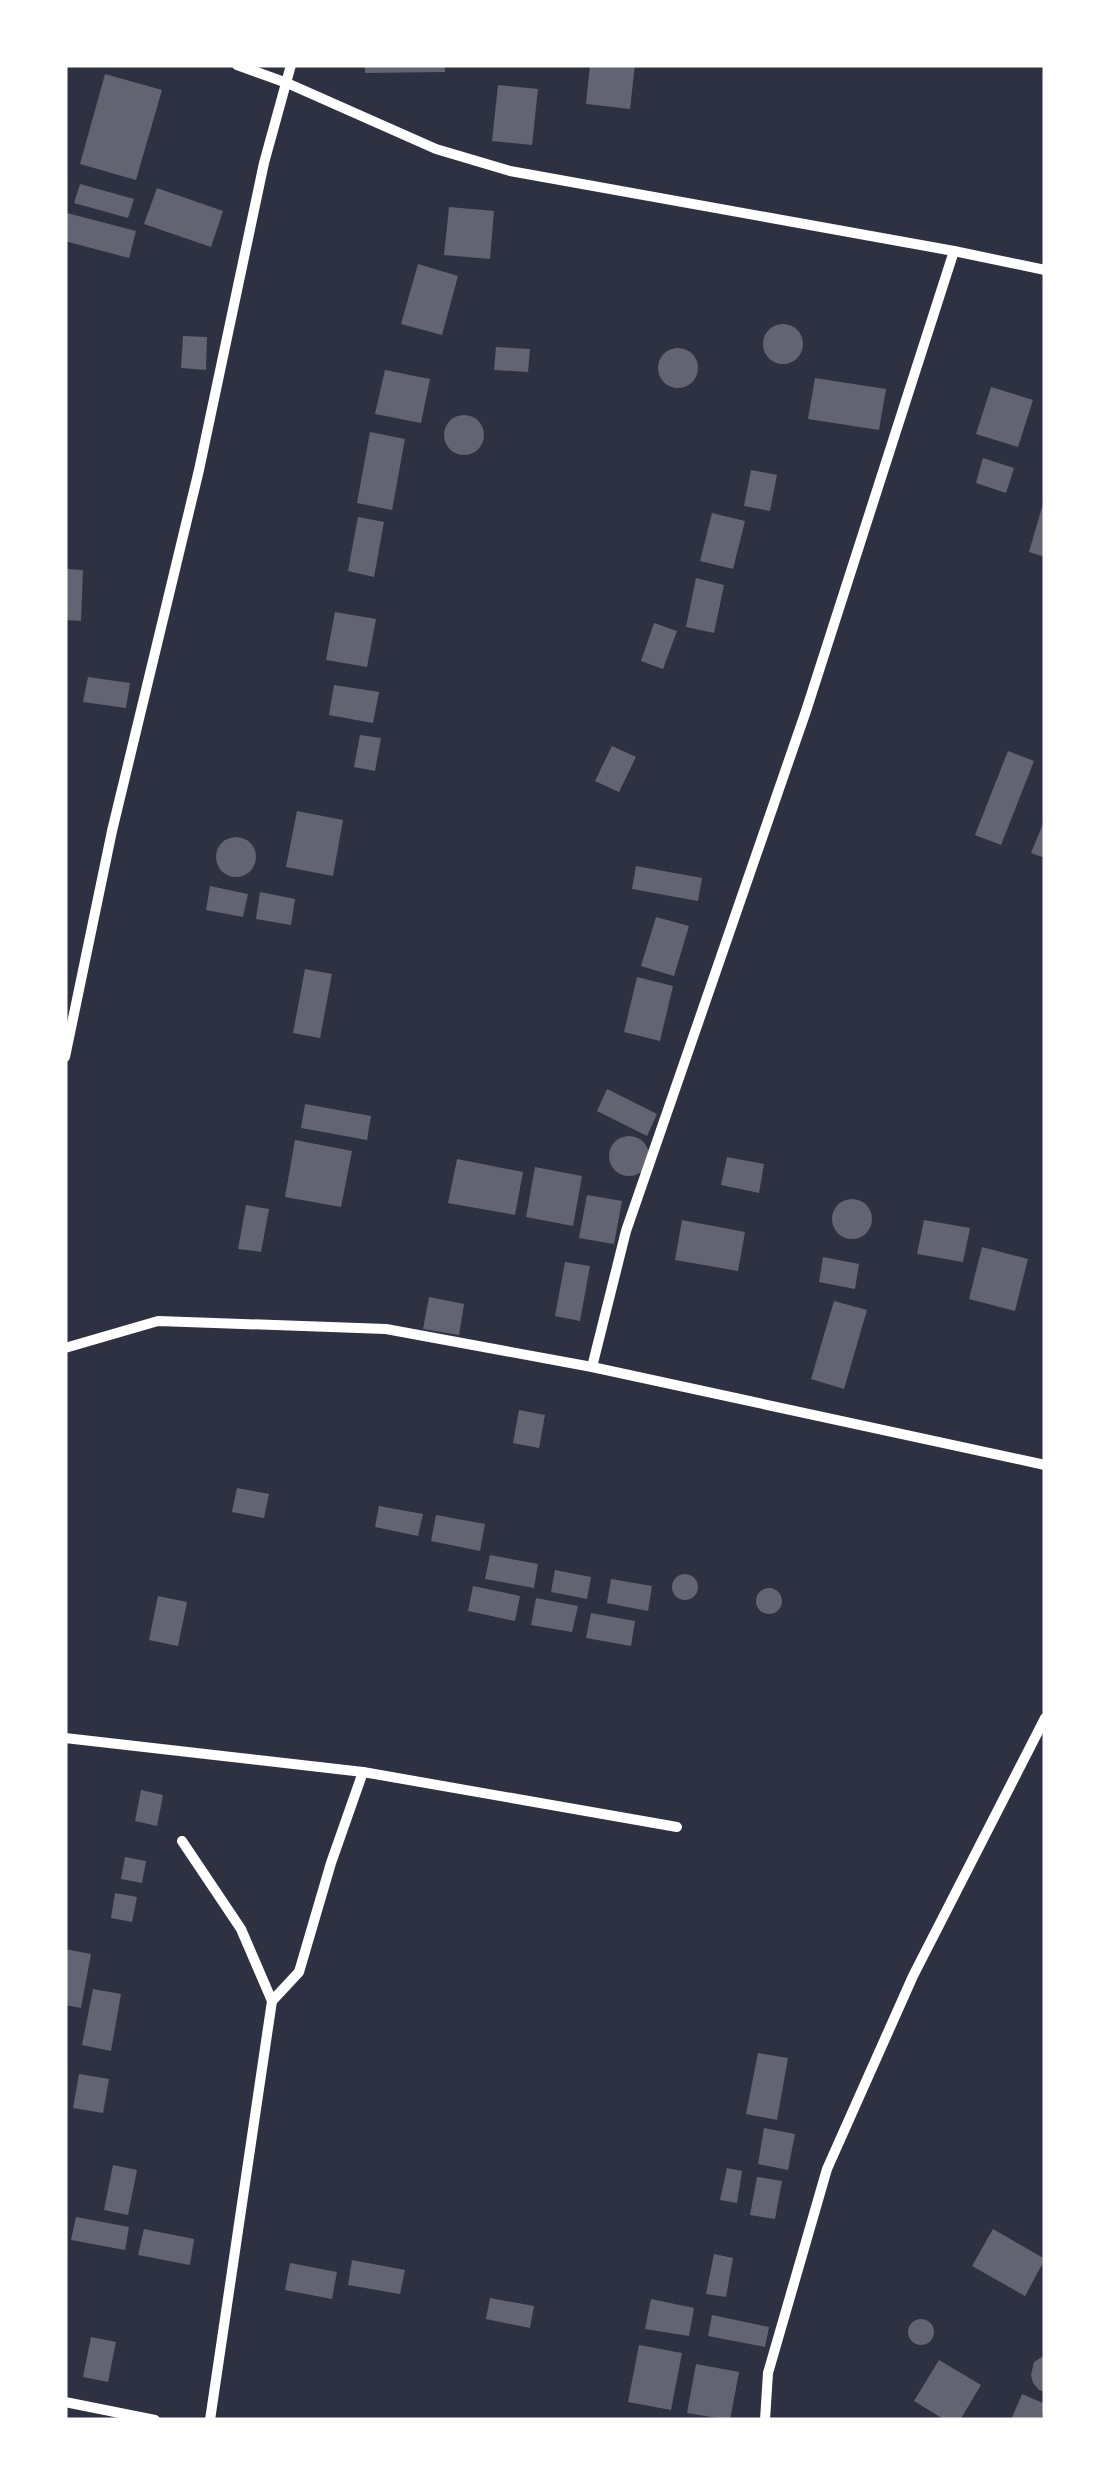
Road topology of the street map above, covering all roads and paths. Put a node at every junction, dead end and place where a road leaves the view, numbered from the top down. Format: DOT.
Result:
graph roads {
  1 [pos="238,65"];
  2 [pos="291,65"];
  3 [pos="287,83"];
  4 [pos="954,251"];
  5 [pos="1045,270"];
  6 [pos="65,1057"];
  7 [pos="65,1348"];
  8 [pos="592,1367"];
  9 [pos="1045,1465"];
  10 [pos="1045,1718"];
  11 [pos="65,1738"];
  12 [pos="363,1772"];
  13 [pos="677,1827"];
  14 [pos="182,1841"];
  15 [pos="272,2000"];
  16 [pos="65,2402"];
  17 [pos="155,2420"];
  18 [pos="210,2420"];
  19 [pos="765,2420"];
  1 -- 3 [label="street"];
  2 -- 3 [label="street"];
  3 -- 4 [label="street"];
  3 -- 6 [label="street"];
  4 -- 5 [label="street"];
  4 -- 8 [label="street"];
  7 -- 8 [label="street"];
  8 -- 9 [label="street"];
  10 -- 19 [label="street"];
  11 -- 12 [label="street"];
  12 -- 13 [label="street"];
  12 -- 15 [label="street"];
  14 -- 15 [label="street"];
  15 -- 18 [label="street"];
  16 -- 17 [label="street"];
}
